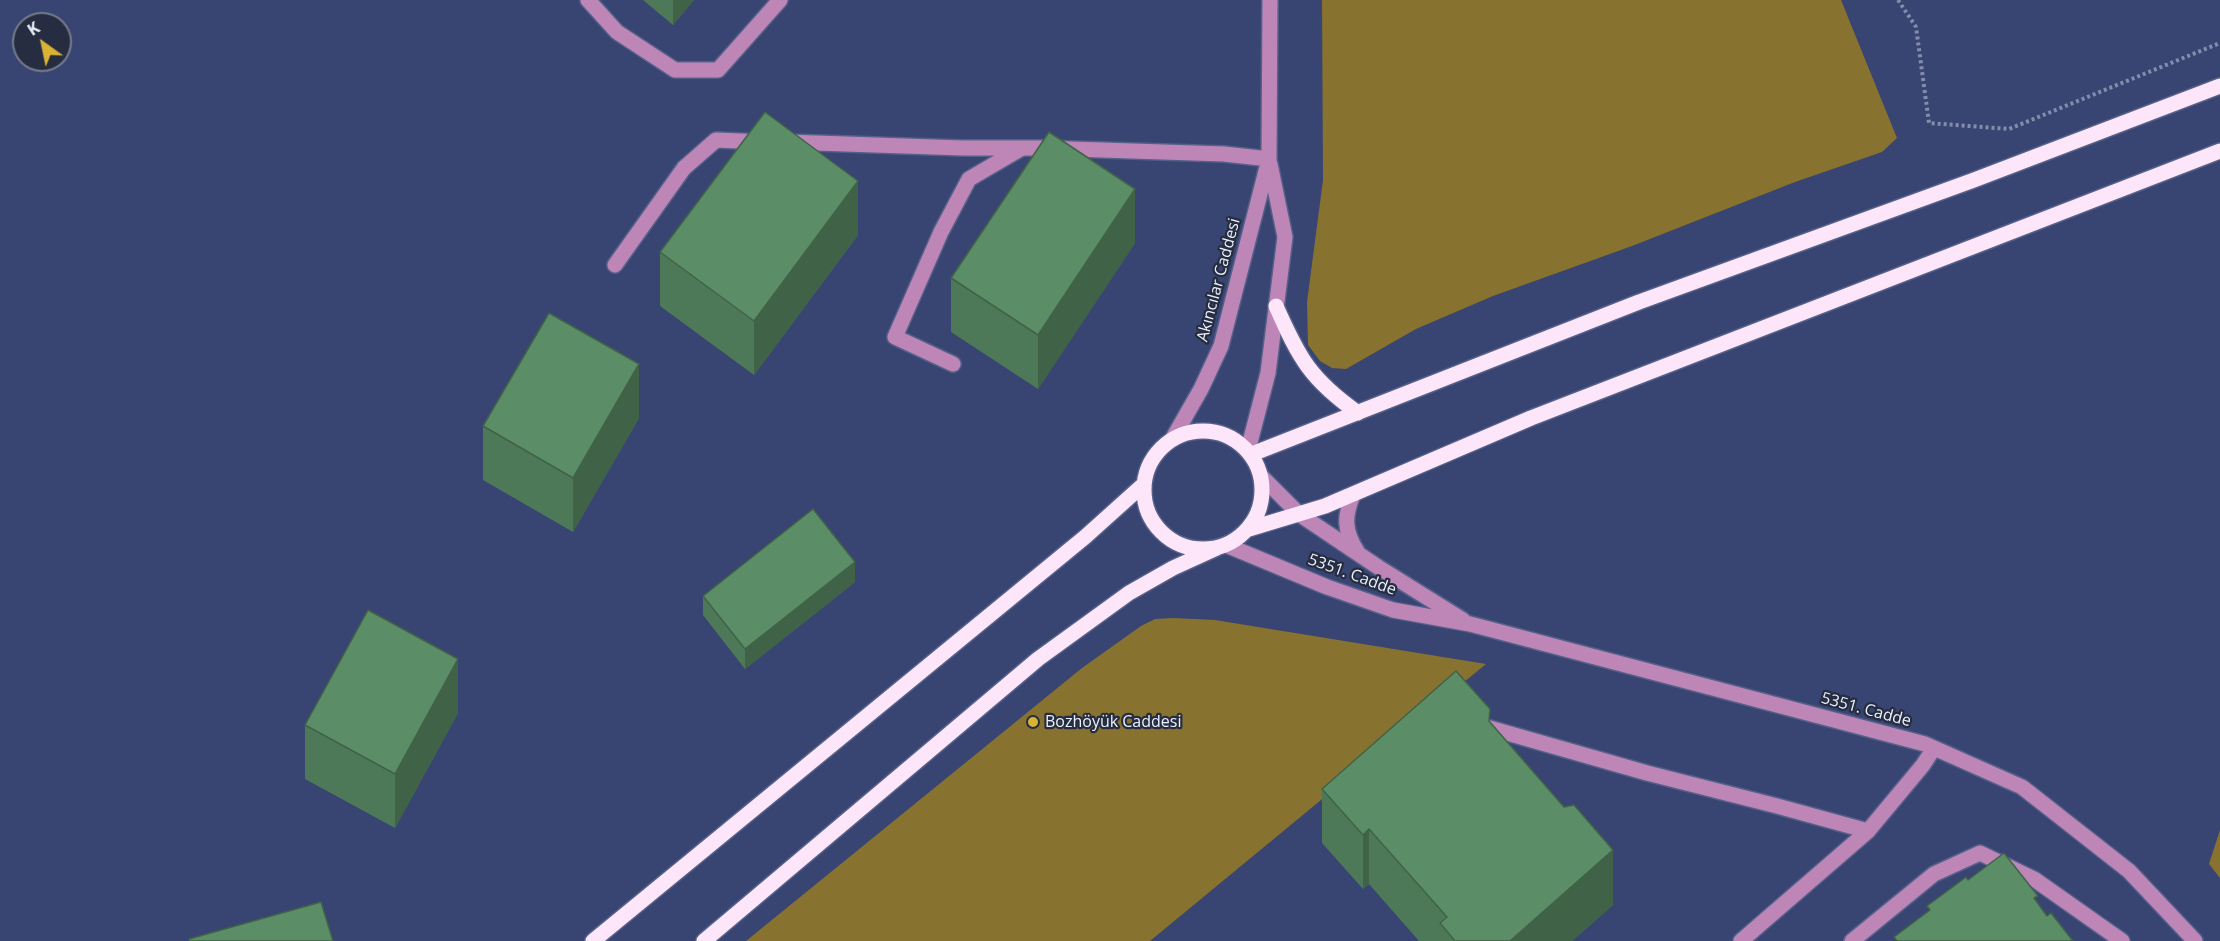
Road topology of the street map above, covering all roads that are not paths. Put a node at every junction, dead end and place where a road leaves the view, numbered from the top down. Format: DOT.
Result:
graph roads {
  1 [pos="588,0"];
  2 [pos="780,0"];
  3 [pos="1270,0"];
  4 [pos="2220,87"];
  5 [pos="1022,148"];
  6 [pos="2220,151"];
  7 [pos="1269,159"];
  8 [pos="615,264"];
  9 [pos="1276,306"];
  10 [pos="953,364"];
  11 [pos="1358,413"];
  12 [pos="1173,438"];
  13 [pos="1250,452"];
  14 [pos="1262,477"];
  15 [pos="1144,484"];
  16 [pos="1353,495"];
  17 [pos="1299,514"];
  18 [pos="1249,528"];
  19 [pos="1221,546"];
  20 [pos="1361,556"];
  21 [pos="1470,624"];
  22 [pos="1486,727"];
  23 [pos="1934,748"];
  24 [pos="1868,831"];
  25 [pos="593,941"];
  26 [pos="704,941"];
  27 [pos="1741,941"];
  28 [pos="1852,941"];
  29 [pos="2122,941"];
  30 [pos="2195,941"];
  1 -- 2 [label="street"];
  3 -- 7 [label="street, Akıncılar Caddesi"];
  4 -- 11 [label="main road"];
  5 -- 7 [label="street"];
  5 -- 8 [label="street"];
  5 -- 10 [label="street"];
  6 -- 16 [label="main road"];
  7 -- 9 [label="street, Akıncılar Caddesi"];
  7 -- 12 [label="street, Akıncılar Caddesi"];
  9 -- 11 [label="main road"];
  9 -- 13 [label="street, Akıncılar Caddesi"];
  11 -- 13 [label="main road"];
  12 -- 13 [label="main road"];
  12 -- 15 [label="main road"];
  13 -- 14 [label="main road"];
  14 -- 17 [label="street, 5351. Cadde"];
  14 -- 18 [label="main road"];
  15 -- 19 [label="main road"];
  15 -- 25 [label="main road"];
  16 -- 17 [label="main road"];
  16 -- 20 [label="street"];
  17 -- 18 [label="main road"];
  17 -- 20 [label="street, 5351. Cadde"];
  18 -- 19 [label="main road"];
  19 -- 21 [label="street, 5351. Cadde"];
  19 -- 26 [label="main road"];
  20 -- 21 [label="street, 5351. Cadde"];
  21 -- 23 [label="street, 5351. Cadde"];
  22 -- 24 [label="street"];
  23 -- 24 [label="street"];
  23 -- 30 [label="street, 5351. Cadde"];
  24 -- 27 [label="street"];
  28 -- 29 [label="street"];
}
